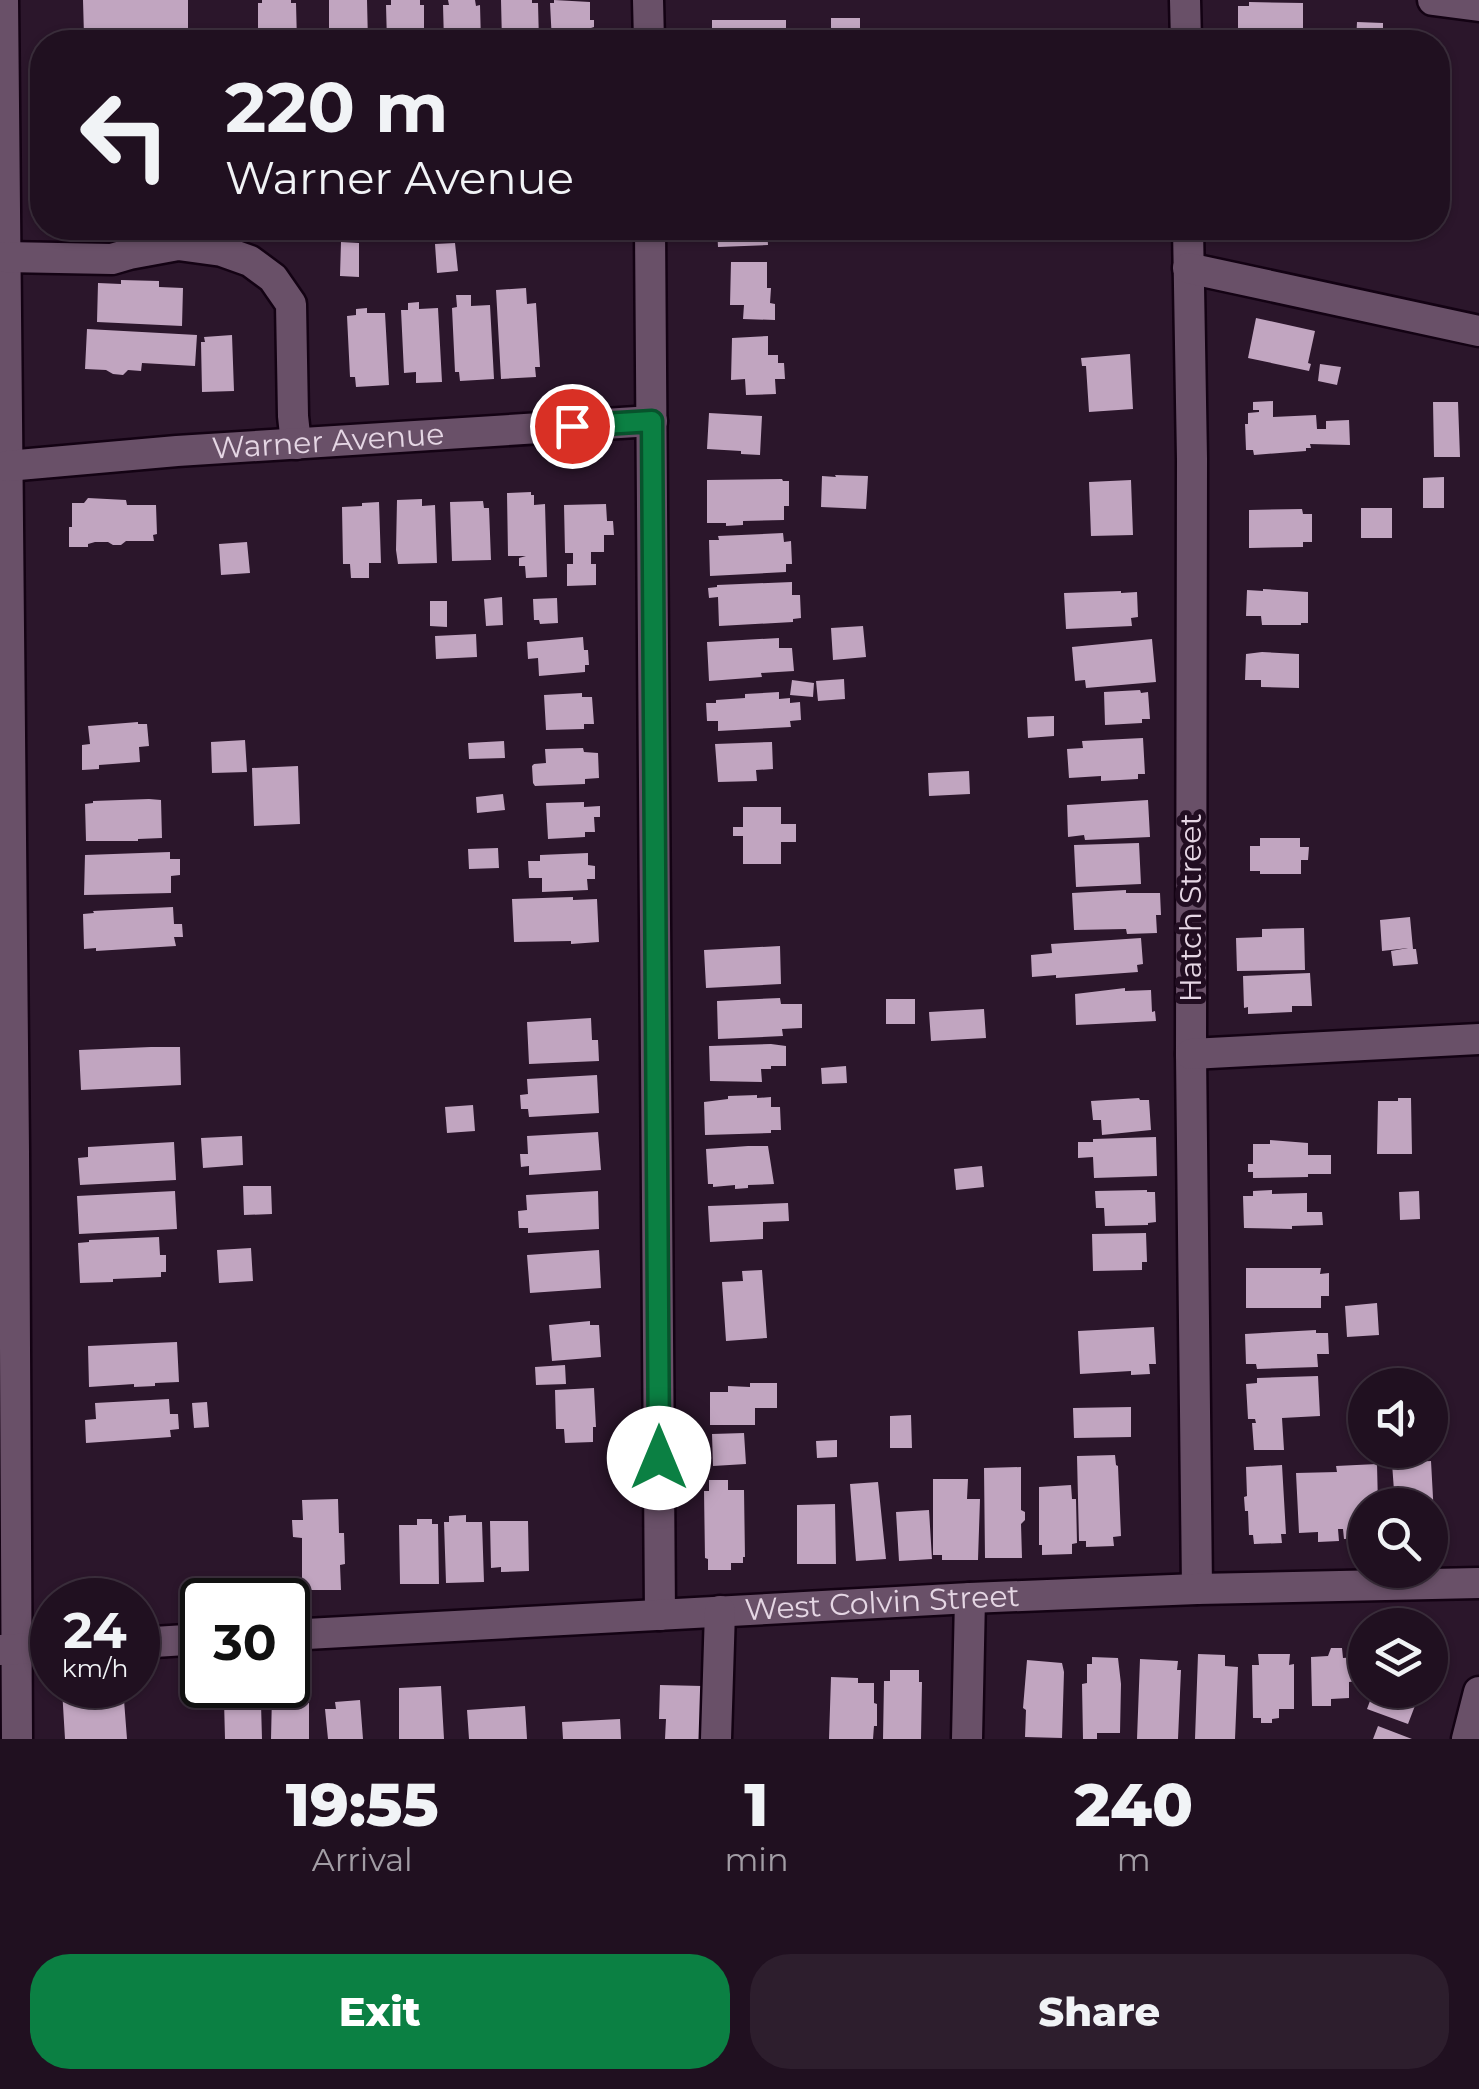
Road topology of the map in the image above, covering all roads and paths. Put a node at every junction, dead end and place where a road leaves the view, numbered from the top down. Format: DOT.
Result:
graph roads {
  1 [pos="2,0"];
  2 [pos="648,0"];
  3 [pos="1185,0"];
  4 [pos="1434,0"];
  5 [pos="1479,6"];
  6 [pos="649,30"];
  7 [pos="1186,30"];
  8 [pos="650,240"];
  9 [pos="1188,240"];
  10 [pos="5,257"];
  11 [pos="1188,268"];
  12 [pos="1479,331"];
  13 [pos="3,387"];
  14 [pos="652,421"];
  15 [pos="296,444"];
  16 [pos="7,466"];
  17 [pos="5,697"];
  18 [pos="1479,1039"];
  19 [pos="1191,1054"];
  20 [pos="7,1152"];
  21 [pos="1479,1583"];
  22 [pos="1198,1588"];
  23 [pos="970,1598"];
  24 [pos="720,1611"];
  25 [pos="660,1614"];
  26 [pos="310,1634"];
  27 [pos="8,1650"];
  28 [pos="1479,1692"];
  29 [pos="17,1739"];
  30 [pos="716,1739"];
  31 [pos="967,1739"];
  32 [pos="1467,1739"];
  1 -- 10 [label="street"];
  2 -- 6 [label="street"];
  3 -- 7 [label="street"];
  4 -- 5 [label="street"];
  8 -- 14 [label="street"];
  9 -- 11 [label="street, Hatch Street"];
  10 -- 13 [label="street"];
  10 -- 15 [label="street"];
  11 -- 12 [label="street"];
  11 -- 19 [label="street, Hatch Street"];
  13 -- 16 [label="street"];
  14 -- 15 [label="street, Warner Avenue"];
  14 -- 25 [label="street"];
  15 -- 16 [label="street, Warner Avenue"];
  16 -- 17 [label="street"];
  17 -- 20 [label="street"];
  18 -- 19 [label="street"];
  19 -- 22 [label="street, Hatch Street"];
  20 -- 27 [label="street"];
  21 -- 22 [label="street, West Colvin Street"];
  22 -- 23 [label="street, West Colvin Street"];
  23 -- 24 [label="street, West Colvin Street"];
  23 -- 31 [label="street"];
  24 -- 25 [label="street, West Colvin Street"];
  24 -- 30 [label="street"];
  25 -- 26 [label="street, West Colvin Street"];
  27 -- 29 [label="street"];
  28 -- 32 [label="street"];
}
